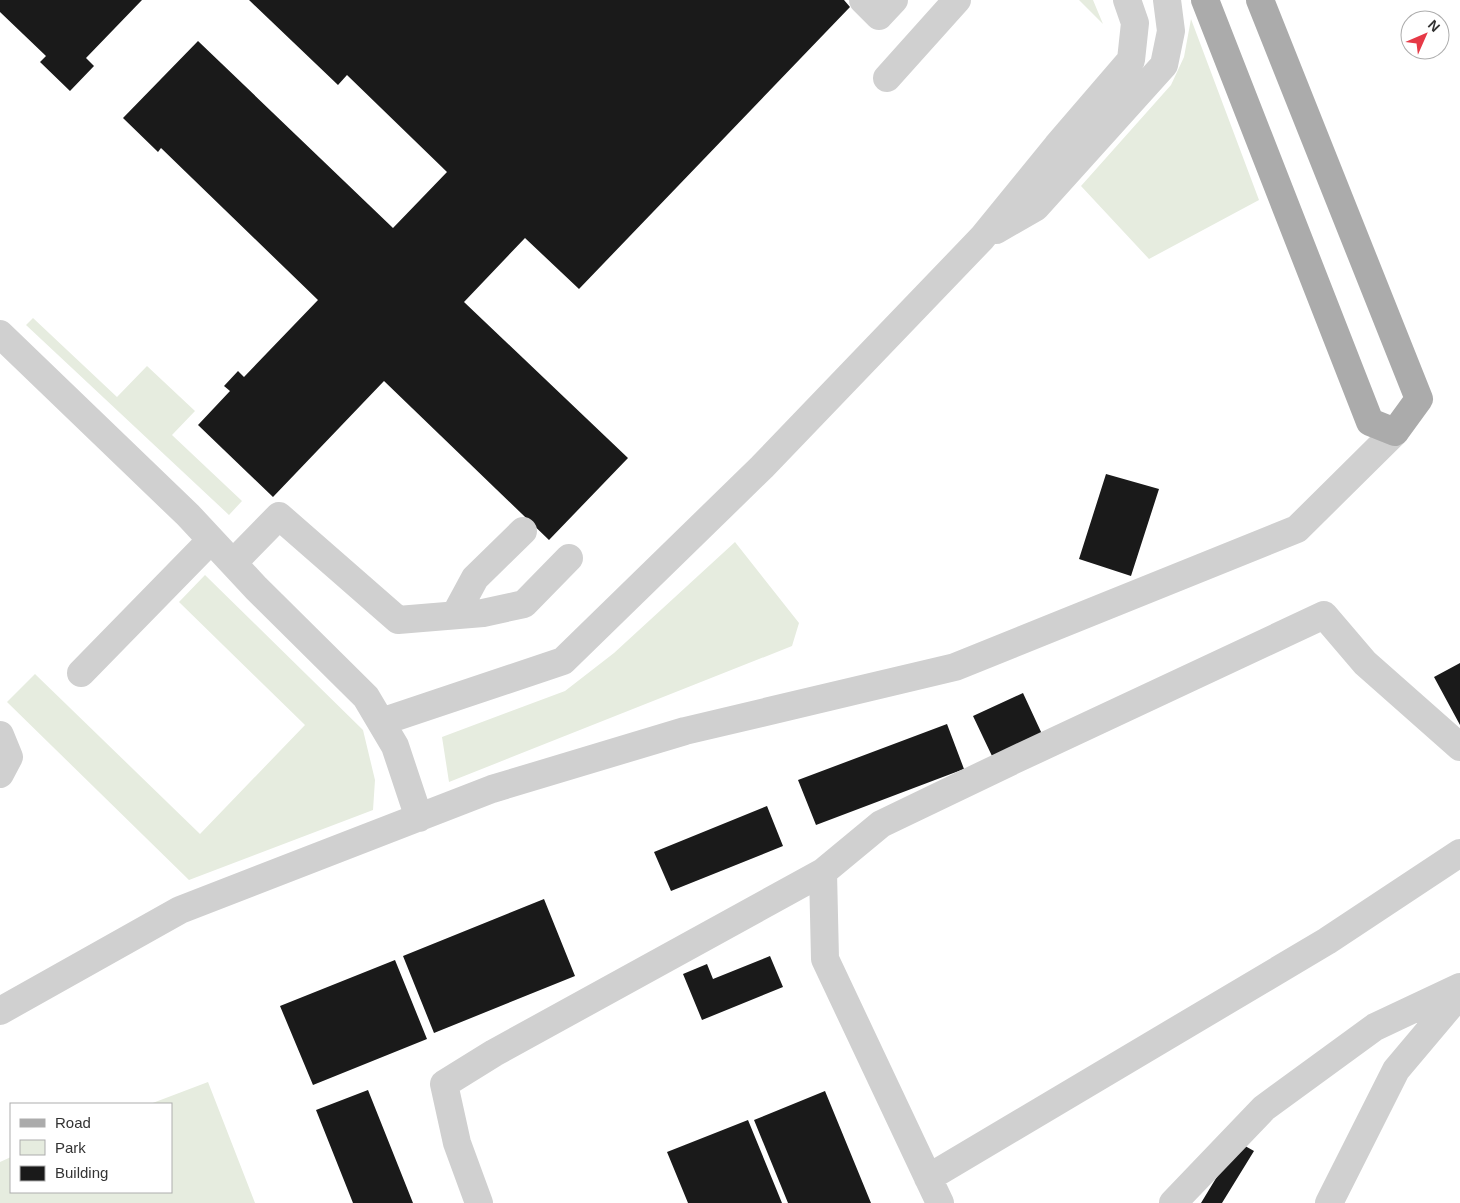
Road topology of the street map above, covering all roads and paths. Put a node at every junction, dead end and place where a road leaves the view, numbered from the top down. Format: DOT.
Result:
graph roads {
  1 [pos="863,0"];
  2 [pos="894,0"];
  3 [pos="957,0"];
  4 [pos="1127,0"];
  5 [pos="1167,0"];
  6 [pos="1205,0"];
  7 [pos="1260,0"];
  8 [pos="887,78"];
  9 [pos="982,238"];
  10 [pos="0,334"];
  11 [pos="1395,432"];
  12 [pos="523,531"];
  13 [pos="211,540"];
  14 [pos="569,558"];
  15 [pos="233,563"];
  16 [pos="455,615"];
  17 [pos="81,674"];
  18 [pos="381,722"];
  19 [pos="0,736"];
  20 [pos="1460,747"];
  21 [pos="0,774"];
  22 [pos="419,818"];
  23 [pos="1460,853"];
  24 [pos="823,872"];
  25 [pos="1460,987"];
  26 [pos="1460,994"];
  27 [pos="0,1011"];
  28 [pos="928,1178"];
  29 [pos="479,1203"];
  30 [pos="940,1203"];
  31 [pos="1173,1203"];
  32 [pos="1328,1203"];
  1 -- 2 [label="street"];
  3 -- 8 [label="street"];
  4 -- 9 [label="street"];
  5 -- 9 [label="street"];
  6 -- 11 [label="main road"];
  7 -- 11 [label="main road"];
  9 -- 18 [label="street"];
  10 -- 13 [label="street"];
  11 -- 22 [label="street"];
  12 -- 16 [label="street"];
  13 -- 15 [label="street"];
  13 -- 17 [label="street"];
  14 -- 16 [label="street"];
  15 -- 16 [label="street"];
  15 -- 18 [label="street"];
  18 -- 22 [label="street"];
  19 -- 21 [label="street"];
  20 -- 24 [label="street"];
  22 -- 27 [label="street"];
  23 -- 28 [label="street"];
  24 -- 28 [label="street"];
  24 -- 29 [label="street"];
  25 -- 31 [label="street"];
  26 -- 32 [label="street"];
  28 -- 30 [label="street"];
}
